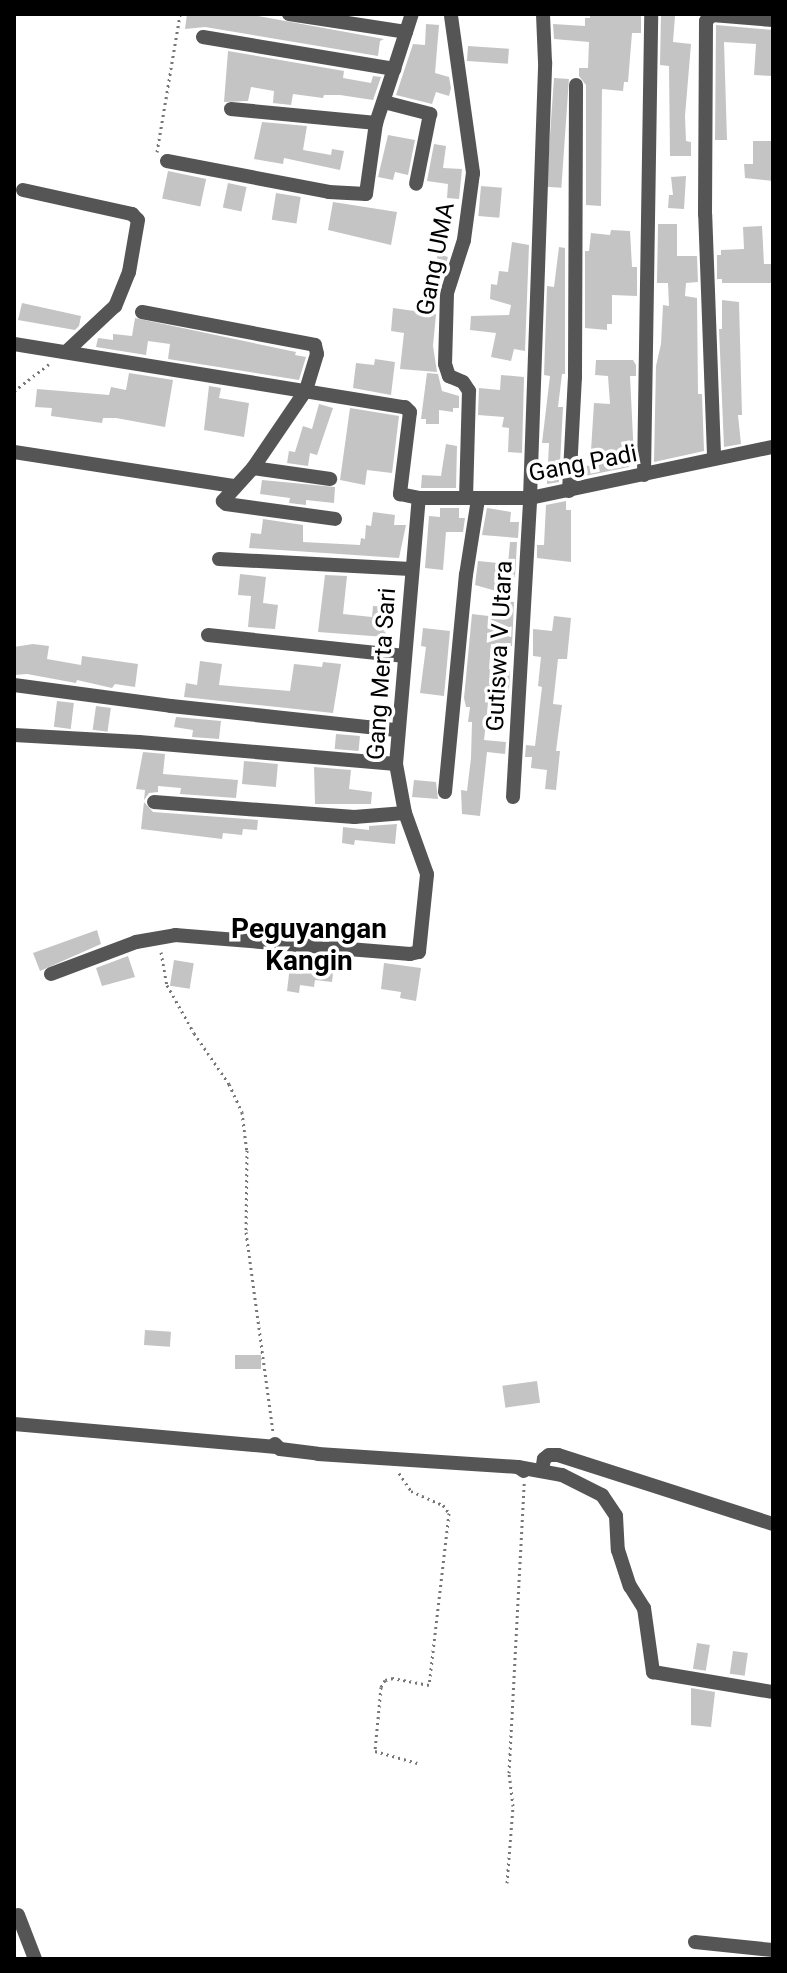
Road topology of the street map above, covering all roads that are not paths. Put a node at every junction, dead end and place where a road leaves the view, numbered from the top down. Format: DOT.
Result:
graph roads {
  1 [pos="289,14"];
  2 [pos="412,14"];
  3 [pos="543,14"];
  4 [pos="651,14"];
  5 [pos="451,16"];
  6 [pos="773,20"];
  7 [pos="406,32"];
  8 [pos="203,37"];
  9 [pos="394,69"];
  10 [pos="576,85"];
  11 [pos="384,102"];
  12 [pos="231,109"];
  13 [pos="376,123"];
  14 [pos="167,161"];
  15 [pos="416,184"];
  16 [pos="23,190"];
  17 [pos="142,312"];
  18 [pos="14,344"];
  19 [pos="66,352"];
  20 [pos="306,390"];
  21 [pos="773,447"];
  22 [pos="14,452"];
  23 [pos="714,455"];
  24 [pos="253,468"];
  25 [pos="644,475"];
  26 [pos="330,479"];
  27 [pos="233,486"];
  28 [pos="569,491"];
  29 [pos="419,498"];
  30 [pos="472,498"];
  31 [pos="530,498"];
  32 [pos="335,519"];
  33 [pos="219,559"];
  34 [pos="411,569"];
  35 [pos="208,635"];
  36 [pos="405,656"];
  37 [pos="14,685"];
  38 [pos="397,730"];
  39 [pos="14,735"];
  40 [pos="396,764"];
  41 [pos="445,792"];
  42 [pos="513,797"];
  43 [pos="154,802"];
  44 [pos="405,813"];
  45 [pos="51,974"];
  46 [pos="14,1424"];
  47 [pos="542,1471"];
  48 [pos="773,1524"];
  49 [pos="773,1692"];
  50 [pos="18,1915"];
  51 [pos="695,1942"];
  52 [pos="773,1950"];
  53 [pos="35,1959"];
  1 -- 7 [label="street"];
  2 -- 7 [label="street"];
  3 -- 31 [label="street, Gutiswa V Utara"];
  4 -- 25 [label="street"];
  5 -- 30 [label="street, Gang UMA"];
  6 -- 23 [label="street"];
  7 -- 9 [label="street"];
  8 -- 9 [label="street"];
  9 -- 11 [label="street"];
  10 -- 28 [label="street"];
  11 -- 13 [label="street"];
  11 -- 15 [label="street"];
  12 -- 13 [label="street"];
  13 -- 14 [label="street"];
  16 -- 19 [label="street"];
  17 -- 20 [label="street"];
  18 -- 19 [label="street"];
  19 -- 20 [label="street"];
  20 -- 24 [label="street"];
  20 -- 29 [label="street, Gang Padi"];
  21 -- 25 [label="street, Gang Padi"];
  22 -- 27 [label="street"];
  24 -- 26 [label="street"];
  24 -- 27 [label="street"];
  25 -- 28 [label="street, Gang Padi"];
  27 -- 32 [label="street"];
  28 -- 31 [label="street, Gang Padi"];
  29 -- 30 [label="street, Gang Padi"];
  29 -- 34 [label="street, Gang Merta Sari"];
  30 -- 31 [label="street, Gang Padi"];
  30 -- 41 [label="street, Gang UMA"];
  31 -- 42 [label="street, Gutiswa V Utara"];
  33 -- 34 [label="street"];
  34 -- 36 [label="street, Gang Merta Sari"];
  35 -- 36 [label="street"];
  36 -- 38 [label="street, Gang Merta Sari"];
  37 -- 38 [label="street"];
  38 -- 40 [label="street, Gang Merta Sari"];
  39 -- 40 [label="street"];
  40 -- 44 [label="street, Gang Merta Sari"];
  43 -- 44 [label="street"];
  44 -- 45 [label="street, Gang Merta Sari"];
  46 -- 47 [label="street"];
  47 -- 48 [label="street"];
  47 -- 49 [label="street"];
  50 -- 53 [label="street"];
  51 -- 52 [label="street"];
}
